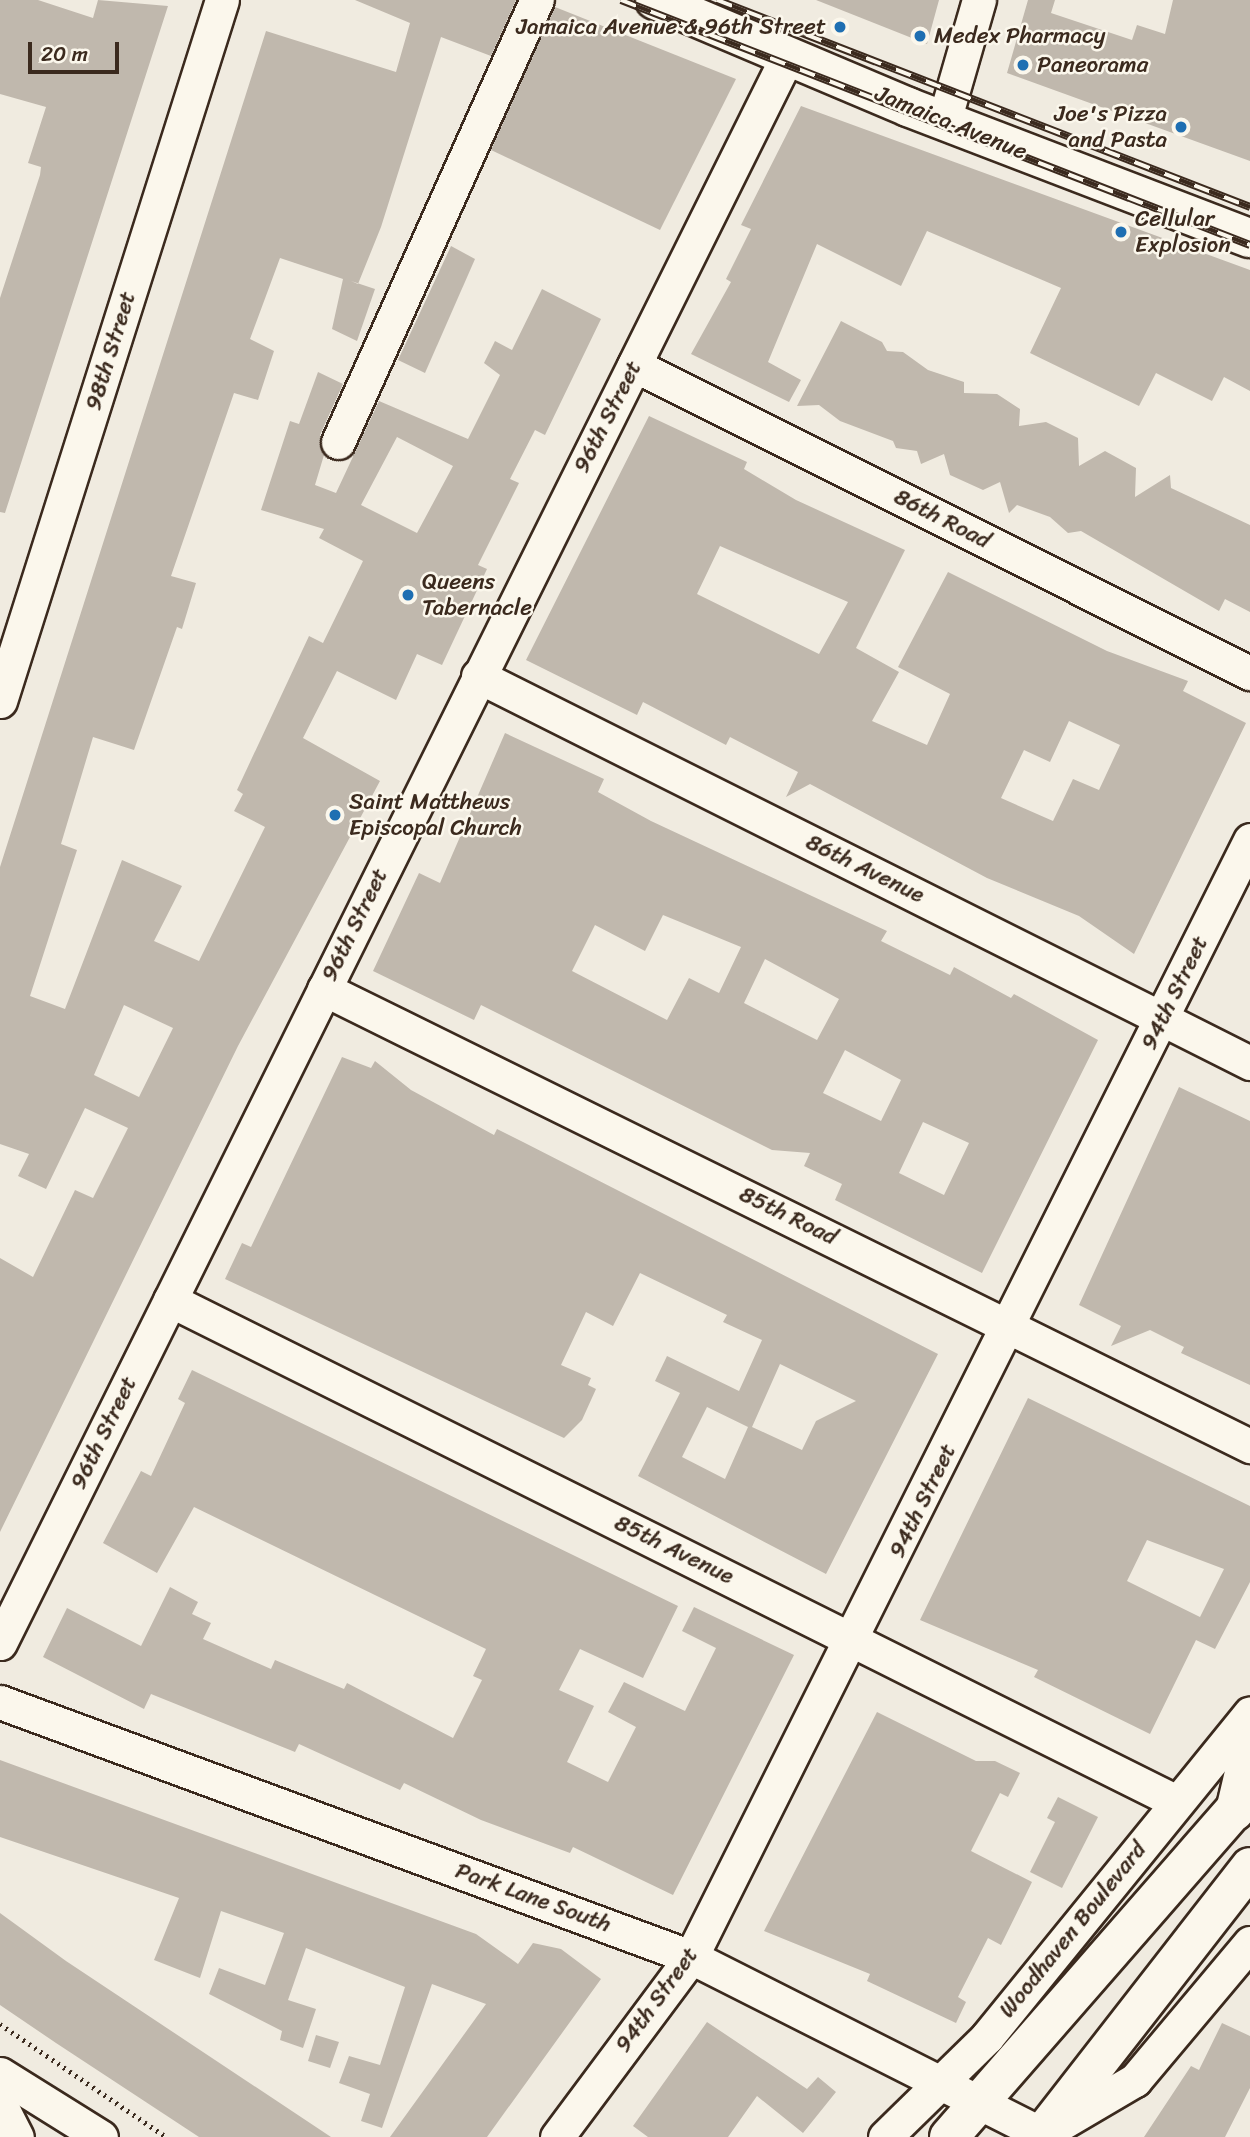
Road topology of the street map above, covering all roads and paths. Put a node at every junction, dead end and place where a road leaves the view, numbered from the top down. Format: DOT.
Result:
graph roads {
  1 [pos="222,0"];
  2 [pos="537,0"];
  3 [pos="655,0"];
  4 [pos="979,0"];
  5 [pos="787,57"];
  6 [pos="944,121"];
  7 [pos="1250,238"];
  8 [pos="634,365"];
  9 [pos="338,442"];
  10 [pos="1250,673"];
  11 [pos="478,676"];
  12 [pos="0,701"];
  13 [pos="1250,840"];
  14 [pos="324,989"];
  15 [pos="1163,1017"];
  16 [pos="1250,1063"];
  17 [pos="170,1300"];
  18 [pos="1010,1324"];
  19 [pos="1250,1446"];
  20 [pos="855,1640"];
  21 [pos="0,1643"];
  22 [pos="0,1702"];
  23 [pos="1250,1713"];
  24 [pos="1250,1746"];
  25 [pos="1243,1801"];
  26 [pos="1177,1802"];
  27 [pos="1250,1867"];
  28 [pos="1250,1943"];
  29 [pos="691,1957"];
  30 [pos="0,2024"];
  31 [pos="0,2074"];
  32 [pos="940,2086"];
  33 [pos="0,2104"];
  34 [pos="981,2104"];
  35 [pos="1044,2136"];
  36 [pos="18,2137"];
  37 [pos="101,2137"];
  38 [pos="166,2137"];
  39 [pos="556,2137"];
  40 [pos="885,2137"];
  41 [pos="949,2137"];
  1 -- 12 [label="street, 98th Street"];
  2 -- 9 [label="street"];
  3 -- 5 [label="main road, Jamaica Avenue"];
  4 -- 6 [label="street"];
  5 -- 6 [label="main road, Jamaica Avenue"];
  5 -- 8 [label="street, 96th Street"];
  6 -- 7 [label="main road, Jamaica Avenue"];
  8 -- 10 [label="street, 86th Road"];
  8 -- 11 [label="street, 96th Street"];
  11 -- 14 [label="street, 96th Street"];
  11 -- 15 [label="street, 86th Avenue"];
  13 -- 15 [label="street, 94th Street"];
  14 -- 17 [label="street, 96th Street"];
  14 -- 18 [label="street, 85th Road"];
  15 -- 16 [label="street, 86th Avenue"];
  15 -- 18 [label="street, 94th Street"];
  17 -- 20 [label="street, 85th Avenue"];
  17 -- 21 [label="street, 96th Street"];
  18 -- 19 [label="street, 85th Road"];
  18 -- 20 [label="street, 94th Street"];
  20 -- 26 [label="street, 85th Avenue"];
  20 -- 29 [label="street, 94th Street"];
  22 -- 29 [label="street, Park Lane South"];
  23 -- 26 [label="street, Woodhaven Boulevard"];
  24 -- 25 [label="main road"];
  25 -- 34 [label="main road, Woodhaven Boulevard"];
  26 -- 32 [label="street, Woodhaven Boulevard"];
  27 -- 35 [label="main road"];
  28 -- 35 [label="street"];
  29 -- 32 [label="street, Park Lane South"];
  29 -- 39 [label="street, 94th Street"];
  30 -- 38 [label="path"];
  31 -- 37 [label="street"];
  32 -- 34 [label="street, Park Lane South"];
  32 -- 40 [label="street, Woodhaven Boulevard"];
  33 -- 36 [label="street"];
  34 -- 35 [label="street, Park Lane South"];
  34 -- 41 [label="main road, Woodhaven Boulevard"];
}
